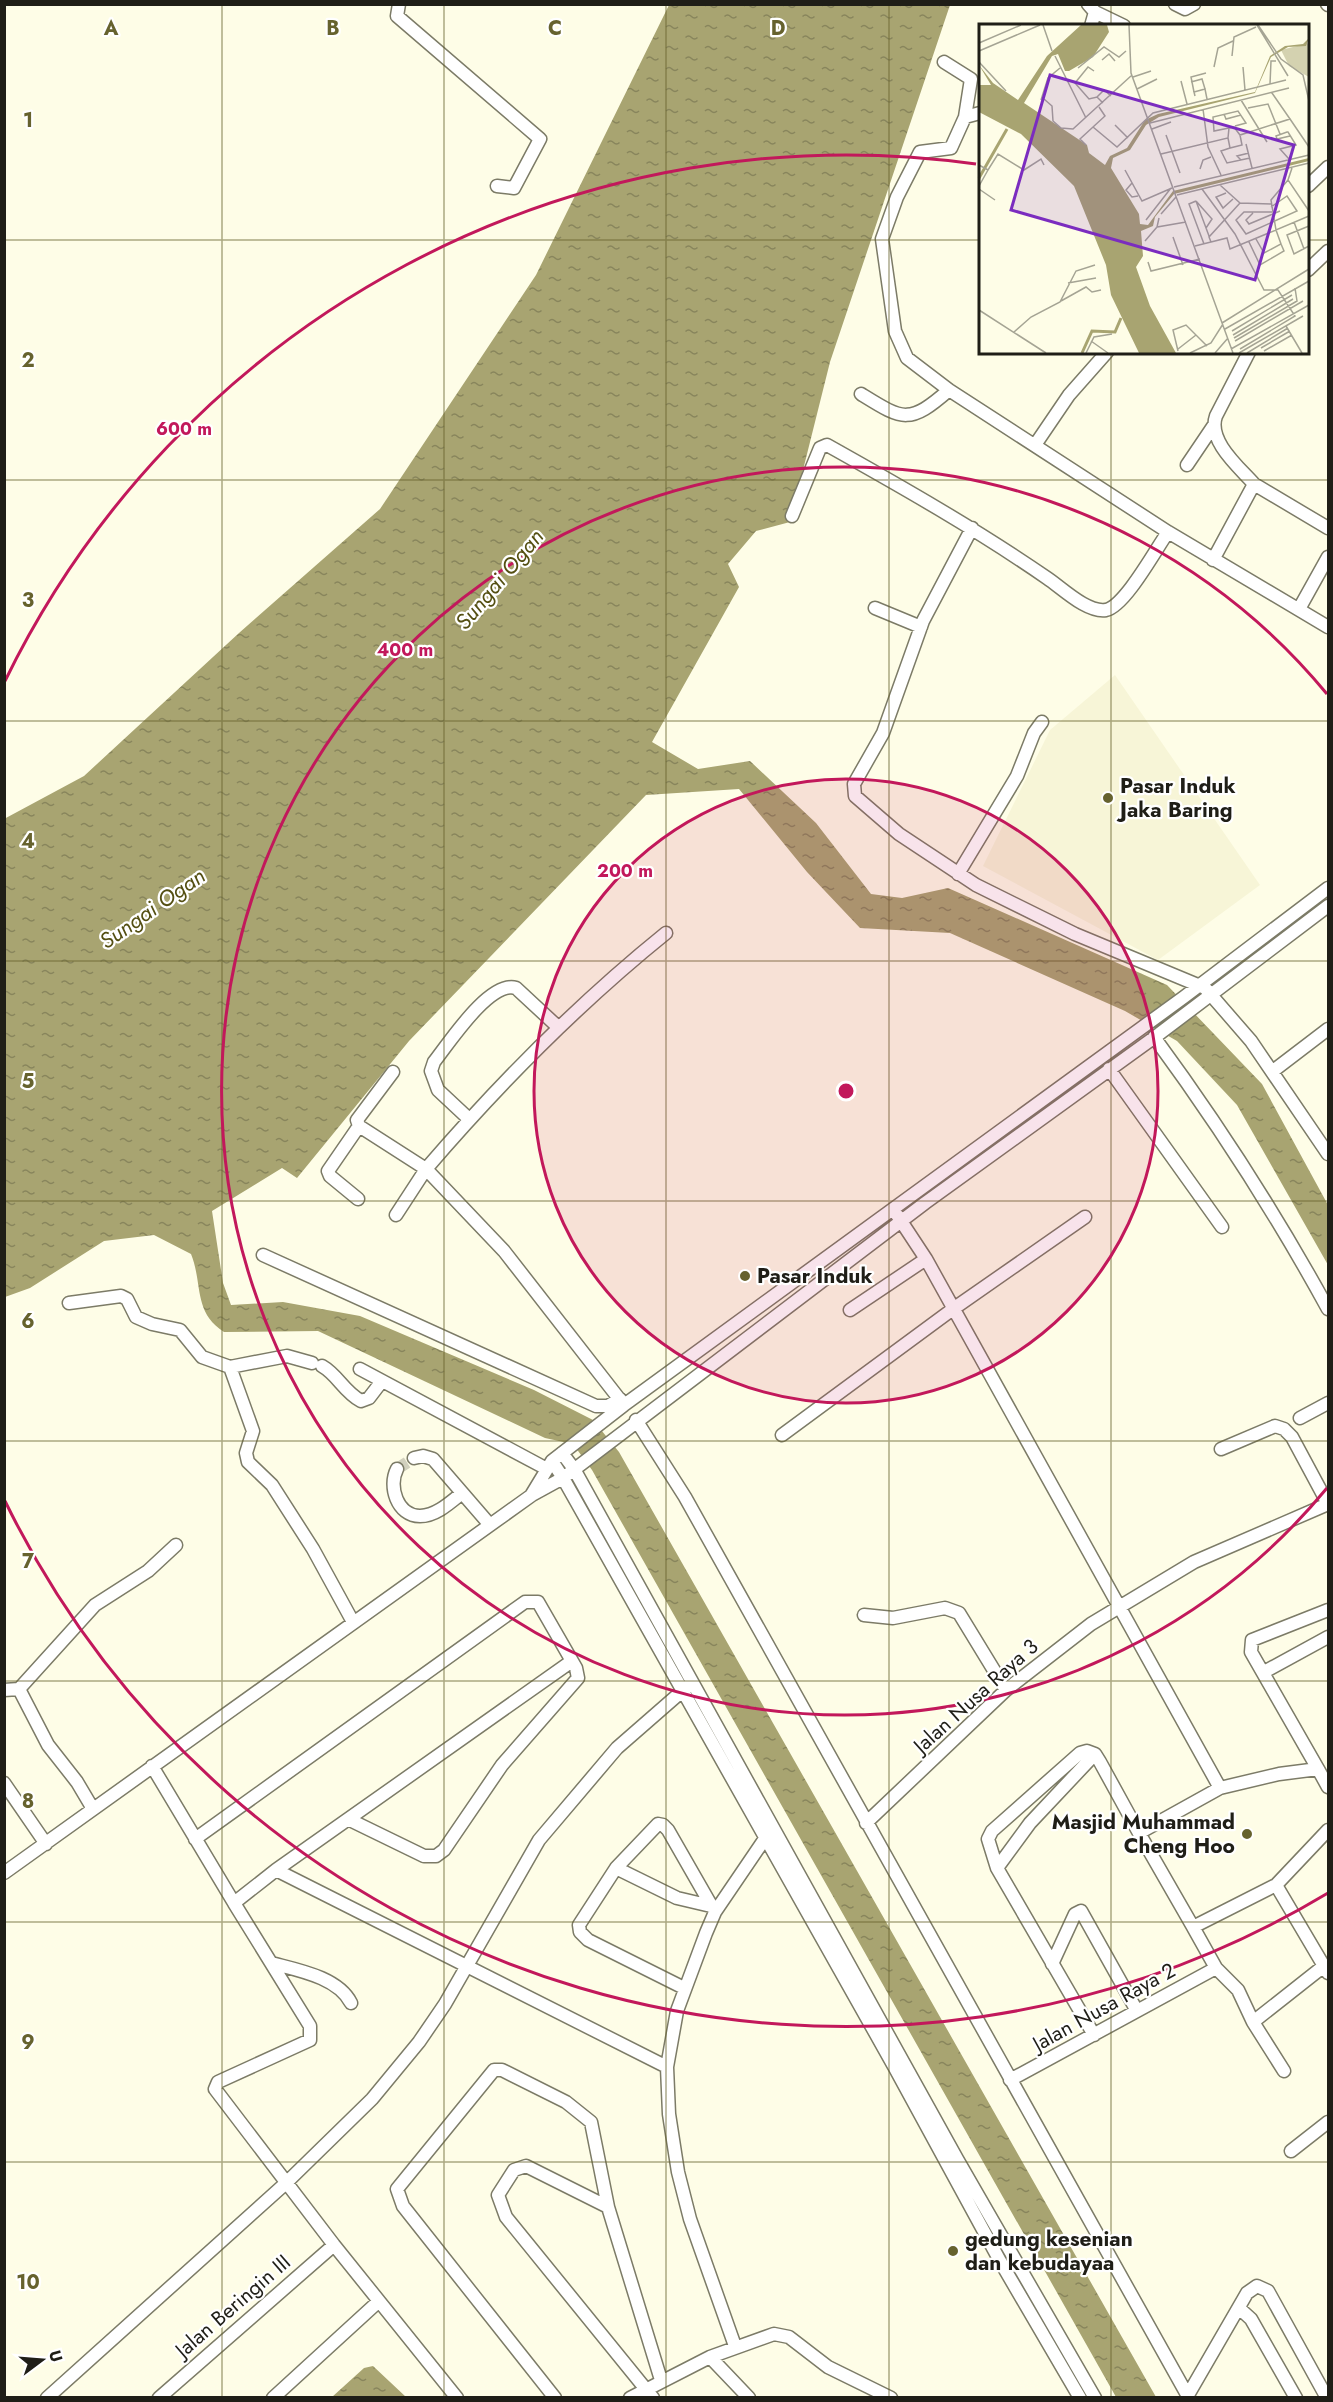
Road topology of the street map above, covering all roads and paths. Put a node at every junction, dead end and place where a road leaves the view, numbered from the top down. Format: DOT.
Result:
graph roads {
  1 [pos="399,4"];
  2 [pos="1174,4"];
  3 [pos="1194,4"];
  4 [pos="1092,8"];
  5 [pos="1091,24"];
  6 [pos="1120,24"];
  7 [pos="944,62"];
  8 [pos="979,114"];
  9 [pos="965,117"];
  10 [pos="1329,167"];
  11 [pos="1309,185"];
  12 [pos="497,186"];
  13 [pos="1329,251"];
  14 [pos="1309,269"];
  15 [pos="1105,354"];
  16 [pos="1248,354"];
  17 [pos="949,390"];
  18 [pos="861,394"];
  19 [pos="1214,425"];
  20 [pos="1035,445"];
  21 [pos="1187,465"];
  22 [pos="1254,484"];
  23 [pos="792,516"];
  24 [pos="972,528"];
  25 [pos="1329,528"];
  26 [pos="1168,532"];
  27 [pos="1329,557"];
  28 [pos="1214,560"];
  29 [pos="875,608"];
  30 [pos="1299,609"];
  31 [pos="921,627"];
  32 [pos="1329,627"];
  33 [pos="1041,722"];
  34 [pos="958,874"];
  35 [pos="1329,888"];
  36 [pos="1329,906"];
  37 [pos="666,933"];
  38 [pos="1200,985"];
  39 [pos="1211,993"];
  40 [pos="558,1028"];
  41 [pos="1329,1029"];
  42 [pos="1156,1035"];
  43 [pos="1109,1069"];
  44 [pos="1273,1071"];
  45 [pos="393,1072"];
  46 [pos="469,1119"];
  47 [pos="359,1126"];
  48 [pos="1329,1154"];
  49 [pos="426,1169"];
  50 [pos="358,1198"];
  51 [pos="892,1208"];
  52 [pos="396,1215"];
  53 [pos="1085,1217"];
  54 [pos="902,1221"];
  55 [pos="1222,1227"];
  56 [pos="263,1255"];
  57 [pos="926,1259"];
  58 [pos="69,1304"];
  59 [pos="1329,1309"];
  60 [pos="850,1310"];
  61 [pos="953,1310"];
  62 [pos="230,1367"];
  63 [pos="360,1369"];
  64 [pos="382,1381"];
  65 [pos="622,1402"];
  66 [pos="1329,1403"];
  67 [pos="1300,1418"];
  68 [pos="636,1420"];
  69 [pos="782,1435"];
  70 [pos="1221,1449"];
  71 [pos="414,1458"];
  72 [pos="557,1458"];
  73 [pos="578,1466"];
  74 [pos="397,1469"];
  75 [pos="564,1478"];
  76 [pos="462,1493"];
  77 [pos="532,1496"];
  78 [pos="1328,1504"];
  79 [pos="490,1525"];
  80 [pos="176,1545"];
  81 [pos="1119,1608"];
  82 [pos="1329,1610"];
  83 [pos="864,1615"];
  84 [pos="353,1622"];
  85 [pos="1329,1637"];
  86 [pos="572,1661"];
  87 [pos="1264,1672"];
  88 [pos="686,1687"];
  89 [pos="19,1689"];
  90 [pos="4,1690"];
  91 [pos="1006,1690"];
  92 [pos="1095,1754"];
  93 [pos="152,1766"];
  94 [pos="1318,1769"];
  95 [pos="4,1783"];
  96 [pos="1329,1787"];
  97 [pos="1220,1788"];
  98 [pos="93,1809"];
  99 [pos="350,1820"];
  100 [pos="866,1823"];
  101 [pos="1329,1830"];
  102 [pos="1139,1833"];
  103 [pos="771,1835"];
  104 [pos="195,1839"];
  105 [pos="46,1844"];
  106 [pos="616,1868"];
  107 [pos="997,1868"];
  108 [pos="276,1870"];
  109 [pos="4,1873"];
  110 [pos="1276,1886"];
  111 [pos="234,1903"];
  112 [pos="713,1909"];
  113 [pos="1193,1927"];
  114 [pos="271,1963"];
  115 [pos="1053,1964"];
  116 [pos="466,1965"];
  117 [pos="1216,1968"];
  118 [pos="1326,1970"];
  119 [pos="684,1988"];
  120 [pos="351,2003"];
  121 [pos="1137,2012"];
  122 [pos="1253,2022"];
  123 [pos="1094,2035"];
  124 [pos="667,2067"];
  125 [pos="1284,2071"];
  126 [pos="1010,2080"];
  127 [pos="1329,2122"];
  128 [pos="1291,2151"];
  129 [pos="286,2182"];
  130 [pos="608,2207"];
  131 [pos="334,2245"];
  132 [pos="1012,2252"];
  133 [pos="1000,2261"];
  134 [pos="379,2301"];
  135 [pos="1240,2309"];
  136 [pos="735,2346"];
  137 [pos="710,2357"];
  138 [pos="662,2380"];
  139 [pos="650,2393"];
  140 [pos="1189,2396"];
  141 [pos="47,2397"];
  142 [pos="159,2397"];
  143 [pos="273,2397"];
  144 [pos="457,2397"];
  145 [pos="555,2397"];
  146 [pos="630,2397"];
  147 [pos="749,2397"];
  148 [pos="891,2397"];
  149 [pos="1080,2397"];
  150 [pos="1095,2397"];
  151 [pos="1296,2397"];
  152 [pos="1327,2397"];
  1 -- 12 [label="street"];
  2 -- 3 [label="street"];
  4 -- 5 [label="street"];
  4 -- 6 [label="street"];
  7 -- 9 [label="street"];
  8 -- 9 [label="street"];
  9 -- 17 [label="street"];
  10 -- 11 [label="street"];
  13 -- 14 [label="street"];
  15 -- 20 [label="street"];
  16 -- 19 [label="street"];
  17 -- 18 [label="street"];
  17 -- 20 [label="street"];
  19 -- 21 [label="street"];
  19 -- 22 [label="street"];
  20 -- 26 [label="street"];
  22 -- 25 [label="street"];
  22 -- 28 [label="street"];
  23 -- 24 [label="street"];
  24 -- 26 [label="street"];
  24 -- 31 [label="street"];
  26 -- 28 [label="street"];
  27 -- 30 [label="street"];
  28 -- 30 [label="street"];
  29 -- 31 [label="street"];
  30 -- 32 [label="street"];
  31 -- 34 [label="street"];
  33 -- 34 [label="street"];
  34 -- 38 [label="street"];
  35 -- 38 [label="street"];
  36 -- 39 [label="street"];
  37 -- 40 [label="street"];
  38 -- 39 [label="street"];
  38 -- 51 [label="street"];
  39 -- 42 [label="street"];
  39 -- 44 [label="street"];
  40 -- 46 [label="street"];
  40 -- 46 [label="street"];
  41 -- 44 [label="street"];
  42 -- 43 [label="street"];
  42 -- 59 [label="street"];
  43 -- 54 [label="street"];
  43 -- 55 [label="street"];
  44 -- 48 [label="street"];
  45 -- 47 [label="street"];
  46 -- 49 [label="street"];
  47 -- 49 [label="street"];
  47 -- 50 [label="street"];
  49 -- 52 [label="street"];
  49 -- 65 [label="street"];
  51 -- 54 [label="street"];
  51 -- 65 [label="street"];
  53 -- 61 [label="street"];
  54 -- 57 [label="street"];
  54 -- 68 [label="street"];
  56 -- 65 [label="street"];
  57 -- 60 [label="street"];
  57 -- 61 [label="street"];
  58 -- 62 [label="street"];
  61 -- 69 [label="street"];
  61 -- 81 [label="street"];
  62 -- 64 [label="street"];
  62 -- 84 [label="street"];
  63 -- 64 [label="street"];
  64 -- 72 [label="street"];
  65 -- 72 [label="street"];
  66 -- 67 [label="street"];
  68 -- 73 [label="street"];
  68 -- 100 [label="street"];
  70 -- 78 [label="street"];
  71 -- 76 [label="street"];
  72 -- 73 [label="street"];
  72 -- 75 [label="street"];
  72 -- 77 [label="street"];
  73 -- 75 [label="street"];
  73 -- 88 [label="street"];
  74 -- 76 [label="street"];
  75 -- 77 [label="street"];
  75 -- 88 [label="street"];
  76 -- 79 [label="street"];
  77 -- 79 [label="street"];
  78 -- 81 [label="street, Jalan Nusa Raya 3"];
  79 -- 84 [label="street"];
  80 -- 89 [label="street"];
  81 -- 91 [label="street, Jalan Nusa Raya 3"];
  81 -- 97 [label="street"];
  82 -- 87 [label="street"];
  83 -- 91 [label="street"];
  84 -- 93 [label="street"];
  85 -- 87 [label="street"];
  86 -- 99 [label="street"];
  86 -- 99 [label="street"];
  86 -- 104 [label="street"];
  87 -- 94 [label="street"];
  88 -- 103 [label="street"];
  88 -- 116 [label="street"];
  89 -- 90 [label="street"];
  89 -- 98 [label="street"];
  91 -- 100 [label="street, Jalan Nusa Raya 3"];
  92 -- 102 [label="street"];
  92 -- 107 [label="street"];
  92 -- 107 [label="street"];
  93 -- 98 [label="street"];
  93 -- 104 [label="street"];
  94 -- 96 [label="street"];
  94 -- 97 [label="street"];
  95 -- 105 [label="street"];
  97 -- 102 [label="street"];
  98 -- 105 [label="street"];
  99 -- 108 [label="street"];
  100 -- 126 [label="street"];
  101 -- 110 [label="street"];
  102 -- 113 [label="street"];
  103 -- 112 [label="street"];
  103 -- 132 [label="street"];
  103 -- 133 [label="street"];
  104 -- 111 [label="street"];
  105 -- 109 [label="street"];
  106 -- 112 [label="street"];
  106 -- 112 [label="street"];
  106 -- 119 [label="street"];
  107 -- 115 [label="street"];
  108 -- 111 [label="street"];
  108 -- 116 [label="street"];
  110 -- 113 [label="street"];
  110 -- 118 [label="street"];
  111 -- 114 [label="street"];
  112 -- 119 [label="street"];
  113 -- 117 [label="street"];
  114 -- 120 [label="street"];
  114 -- 129 [label="street"];
  115 -- 121 [label="street"];
  115 -- 123 [label="street"];
  116 -- 124 [label="street"];
  116 -- 129 [label="street"];
  117 -- 121 [label="street, Jalan Nusa Raya 2"];
  117 -- 122 [label="street"];
  118 -- 122 [label="street"];
  119 -- 124 [label="street"];
  121 -- 123 [label="street, Jalan Nusa Raya 2"];
  122 -- 125 [label="street"];
  123 -- 126 [label="street, Jalan Nusa Raya 2"];
  124 -- 136 [label="street"];
  126 -- 140 [label="street"];
  127 -- 128 [label="street"];
  129 -- 131 [label="street"];
  129 -- 141 [label="street"];
  130 -- 138 [label="street"];
  130 -- 139 [label="street"];
  130 -- 145 [label="street"];
  131 -- 134 [label="street"];
  131 -- 142 [label="street, Jalan Beringin III"];
  132 -- 133 [label="street"];
  132 -- 150 [label="street"];
  133 -- 149 [label="street"];
  134 -- 143 [label="street"];
  134 -- 144 [label="street"];
  135 -- 140 [label="street"];
  135 -- 151 [label="street"];
  135 -- 152 [label="street"];
  136 -- 137 [label="street"];
  136 -- 148 [label="street"];
  137 -- 138 [label="street"];
  137 -- 147 [label="street"];
  138 -- 139 [label="street"];
  139 -- 146 [label="street"];
}
